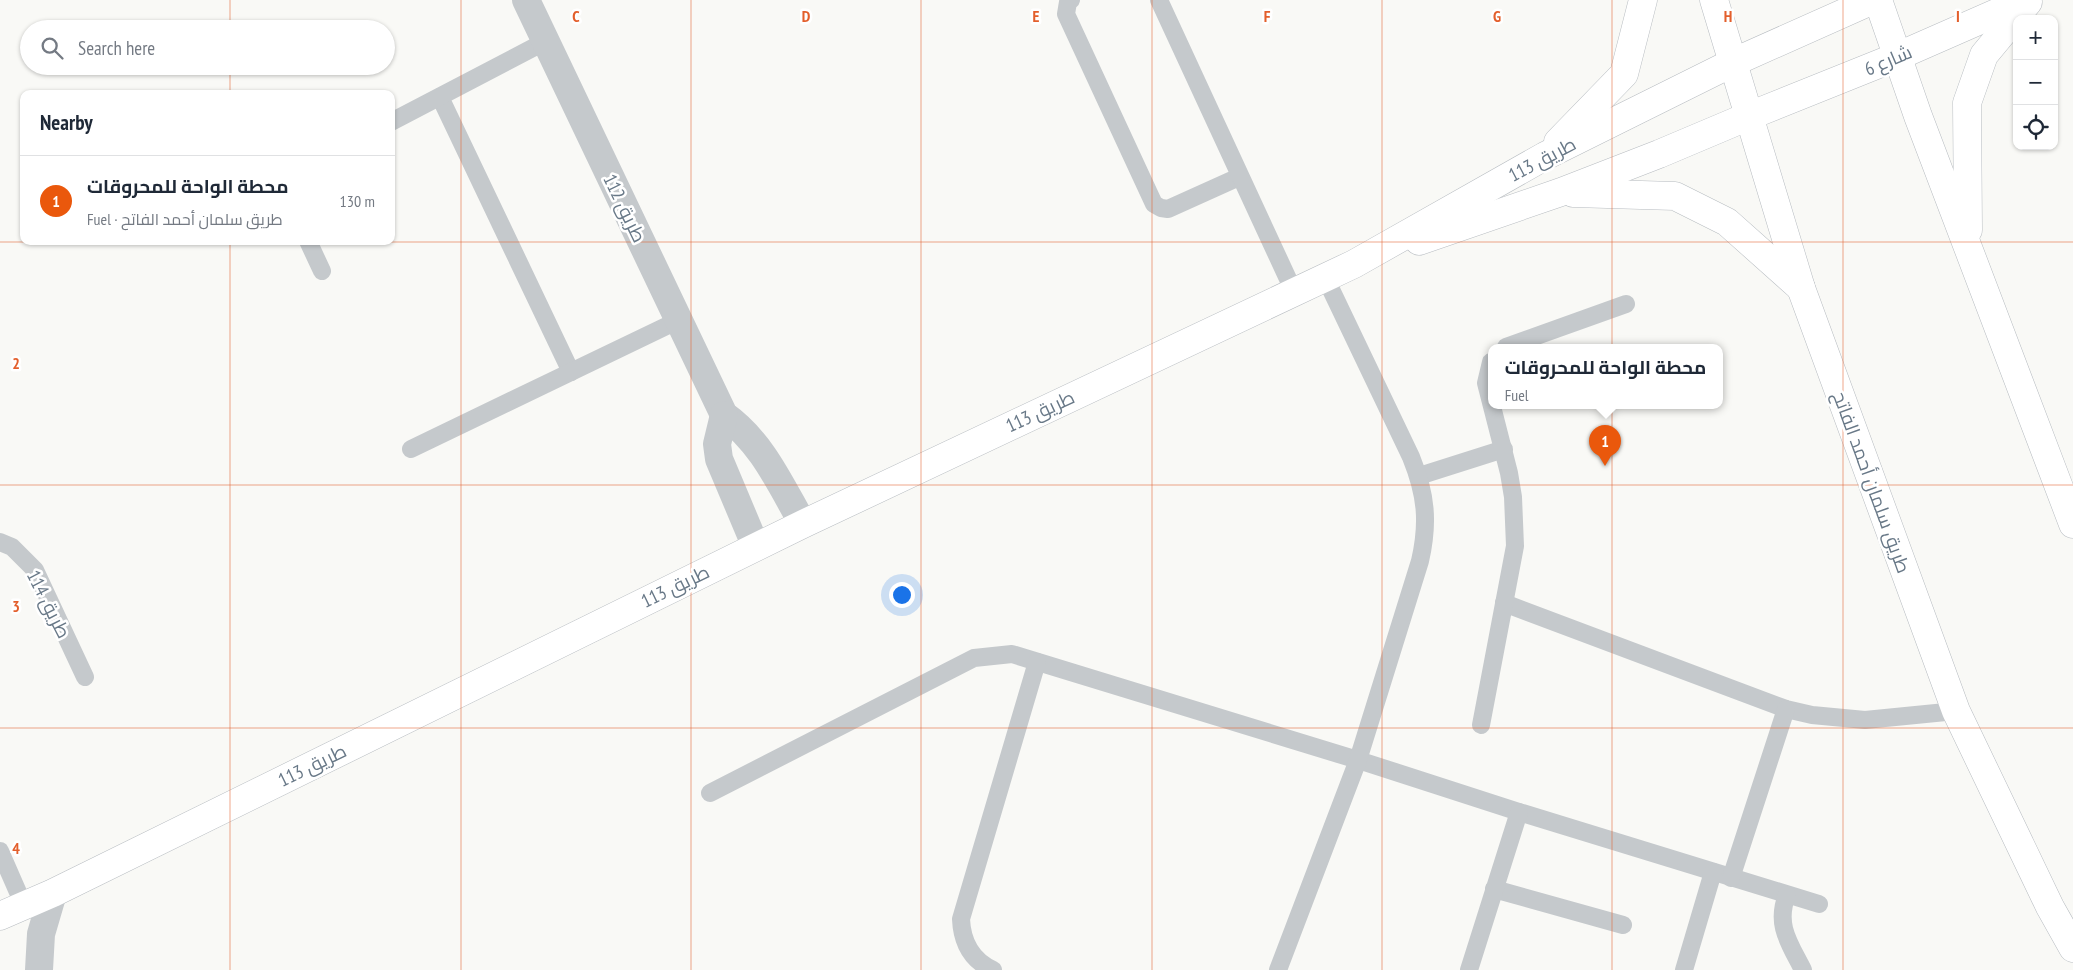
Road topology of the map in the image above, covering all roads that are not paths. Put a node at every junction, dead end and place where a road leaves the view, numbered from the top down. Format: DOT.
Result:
graph roads {
  1 [pos="526,0"];
  2 [pos="1070,0"];
  3 [pos="1159,0"];
  4 [pos="1643,0"];
  5 [pos="1714,0"];
  6 [pos="1873,0"];
  7 [pos="1878,0"];
  8 [pos="2026,0"];
  9 [pos="2030,0"];
  10 [pos="546,41"];
  11 [pos="1896,57"];
  12 [pos="1734,62"];
  13 [pos="440,97"];
  14 [pos="1749,116"];
  15 [pos="395,120"];
  16 [pos="1545,156"];
  17 [pos="1239,177"];
  18 [pos="1561,192"];
  19 [pos="310,245"];
  20 [pos="1969,251"];
  21 [pos="1354,264"];
  22 [pos="322,272"];
  23 [pos="1324,278"];
  24 [pos="1801,288"];
  25 [pos="1294,292"];
  26 [pos="1626,304"];
  27 [pos="679,320"];
  28 [pos="1514,344"];
  29 [pos="1488,369"];
  30 [pos="571,372"];
  31 [pos="1488,390"];
  32 [pos="1493,409"];
  33 [pos="724,415"];
  34 [pos="410,449"];
  35 [pos="1504,449"];
  36 [pos="1419,476"];
  37 [pos="802,524"];
  38 [pos="2073,524"];
  39 [pos="0,542"];
  40 [pos="756,547"];
  41 [pos="1504,603"];
  42 [pos="1037,662"];
  43 [pos="85,677"];
  44 [pos="1786,709"];
  45 [pos="1956,711"];
  46 [pos="1482,725"];
  47 [pos="1358,760"];
  48 [pos="710,793"];
  49 [pos="1519,812"];
  50 [pos="0,851"];
  51 [pos="1714,872"];
  52 [pos="1731,878"];
  53 [pos="1494,890"];
  54 [pos="53,893"];
  55 [pos="1787,895"];
  56 [pos="1819,904"];
  57 [pos="12,911"];
  58 [pos="1623,925"];
  59 [pos="2073,948"];
  60 [pos="39,970"];
  61 [pos="993,970"];
  62 [pos="1278,970"];
  63 [pos="1469,970"];
  64 [pos="1684,970"];
  65 [pos="1803,970"];
  1 -- 10 [label="street, طريق 112"];
  2 -- 17 [label="lane"];
  3 -- 17 [label="lane"];
  4 -- 16 [label="street"];
  5 -- 12 [label="street, طريق سلمان أحمد الفاتح"];
  6 -- 12 [label="street"];
  7 -- 11 [label="street"];
  8 -- 11 [label="street, شارع 6"];
  9 -- 20 [label="street"];
  10 -- 13 [label="lane"];
  10 -- 27 [label="street, طريق 112"];
  11 -- 14 [label="street, شارع 6"];
  11 -- 20 [label="street"];
  12 -- 14 [label="street, طريق سلمان أحمد الفاتح"];
  12 -- 16 [label="street, طريق 113"];
  13 -- 15 [label="lane"];
  13 -- 30 [label="lane"];
  14 -- 18 [label="street, طريق 113"];
  14 -- 24 [label="street, طريق سلمان أحمد الفاتح"];
  16 -- 18 [label="street"];
  16 -- 21 [label="street, طريق 113"];
  17 -- 25 [label="lane"];
  18 -- 21 [label="street, طريق 113"];
  18 -- 24 [label="street"];
  19 -- 22 [label="lane"];
  20 -- 38 [label="street"];
  21 -- 23 [label="street, طريق 113"];
  23 -- 25 [label="street, طريق 113"];
  23 -- 36 [label="lane"];
  24 -- 45 [label="street, طريق سلمان أحمد الفاتح"];
  25 -- 37 [label="street, طريق 113"];
  26 -- 28 [label="lane"];
  27 -- 30 [label="lane"];
  27 -- 33 [label="street, طريق 112"];
  29 -- 31 [label="lane"];
  30 -- 34 [label="lane"];
  32 -- 35 [label="lane"];
  33 -- 37 [label="street, طريق 112"];
  33 -- 40 [label="street"];
  35 -- 36 [label="lane"];
  35 -- 41 [label="lane"];
  36 -- 47 [label="lane"];
  37 -- 40 [label="street, طريق 113"];
  39 -- 43 [label="lane, طريق 114"];
  40 -- 54 [label="street, طريق 113"];
  41 -- 44 [label="lane"];
  41 -- 46 [label="lane"];
  42 -- 47 [label="lane"];
  42 -- 48 [label="lane"];
  42 -- 61 [label="lane"];
  44 -- 45 [label="lane"];
  44 -- 52 [label="lane"];
  45 -- 59 [label="street, طريق سلمان أحمد الفاتح"];
  47 -- 49 [label="lane"];
  47 -- 62 [label="lane"];
  49 -- 51 [label="lane"];
  49 -- 53 [label="lane"];
  50 -- 57 [label="lane"];
  51 -- 52 [label="lane"];
  51 -- 64 [label="lane"];
  52 -- 55 [label="lane"];
  53 -- 58 [label="lane"];
  53 -- 63 [label="lane"];
  54 -- 57 [label="street, طريق 113"];
  54 -- 60 [label="street"];
  55 -- 56 [label="lane"];
  55 -- 65 [label="lane"];
}
